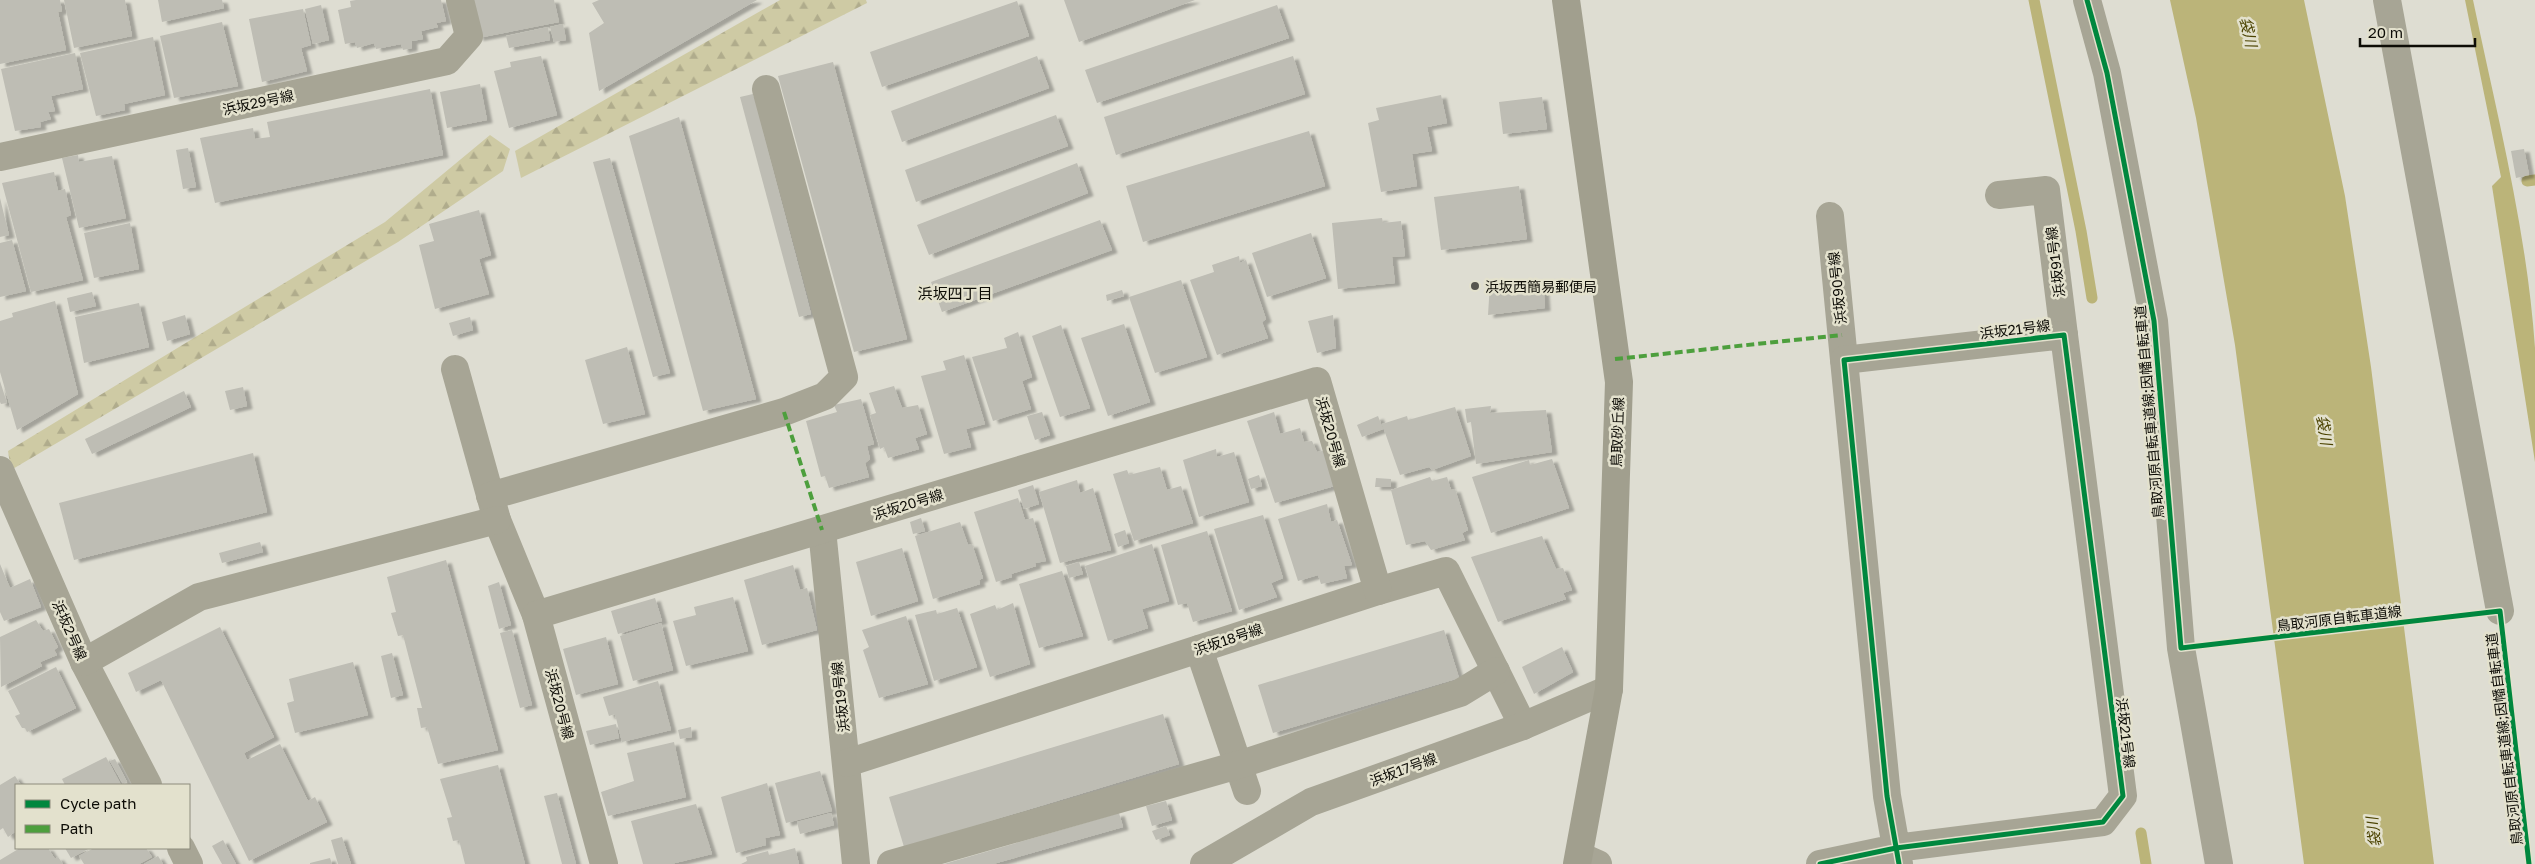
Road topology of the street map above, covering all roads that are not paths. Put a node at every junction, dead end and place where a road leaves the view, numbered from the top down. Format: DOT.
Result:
graph roads {
  1 [pos="460,0"];
  2 [pos="1566,0"];
  3 [pos="2087,0"];
  4 [pos="2387,0"];
  5 [pos="766,89"];
  6 [pos="0,157"];
  7 [pos="1999,194"];
  8 [pos="1830,216"];
  9 [pos="2064,335"];
  10 [pos="1844,360"];
  11 [pos="455,369"];
  12 [pos="0,470"];
  13 [pos="494,508"];
  14 [pos="822,530"];
  15 [pos="1378,591"];
  16 [pos="2500,611"];
  17 [pos="536,615"];
  18 [pos="1199,649"];
  19 [pos="84,662"];
  20 [pos="1496,671"];
  21 [pos="1610,689"];
  22 [pos="1523,726"];
  23 [pos="847,763"];
  24 [pos="1238,765"];
  25 [pos="147,784"];
  26 [pos="1247,791"];
  27 [pos="182,849"];
  28 [pos="1897,856"];
  29 [pos="1585,861"];
  30 [pos="189,864"];
  31 [pos="604,864"];
  32 [pos="856,864"];
  33 [pos="891,864"];
  34 [pos="1204,864"];
  35 [pos="1820,864"];
  36 [pos="2219,864"];
  1 -- 6 [label="street, 浜坂29号線"];
  2 -- 21 [label="main road, 鳥取砂丘線"];
  3 -- 36 [label="street, 鳥取河原自転車道線;因幡自転車道"];
  4 -- 16 [label="street"];
  5 -- 13 [label="street"];
  7 -- 9 [label="street, 浜坂91号線"];
  8 -- 10 [label="street, 浜坂90号線"];
  9 -- 10 [label="street, 浜坂21号線"];
  9 -- 28 [label="street, 浜坂21号線"];
  10 -- 28 [label="street"];
  11 -- 13 [label="street"];
  12 -- 19 [label="street, 浜坂2号線"];
  13 -- 17 [label="street"];
  13 -- 19 [label="street"];
  14 -- 15 [label="street, 浜坂20号線"];
  14 -- 17 [label="street, 浜坂20号線"];
  14 -- 23 [label="street, 浜坂19号線"];
  15 -- 18 [label="street, 浜坂18号線"];
  15 -- 20 [label="street, 浜坂18号線"];
  17 -- 31 [label="street, 浜坂20号線"];
  18 -- 23 [label="street, 浜坂18号線"];
  18 -- 24 [label="street"];
  19 -- 25 [label="street, 浜坂2号線"];
  20 -- 22 [label="street, 浜坂18号線"];
  20 -- 24 [label="street"];
  21 -- 22 [label="street, 浜坂17号線"];
  21 -- 29 [label="main road, 鳥取砂丘線"];
  22 -- 34 [label="street, 浜坂17号線"];
  23 -- 32 [label="street, 浜坂19号線"];
  24 -- 26 [label="street"];
  24 -- 33 [label="street"];
  27 -- 30 [label="street"];
  28 -- 35 [label="street, 浜坂21号線"];
}
